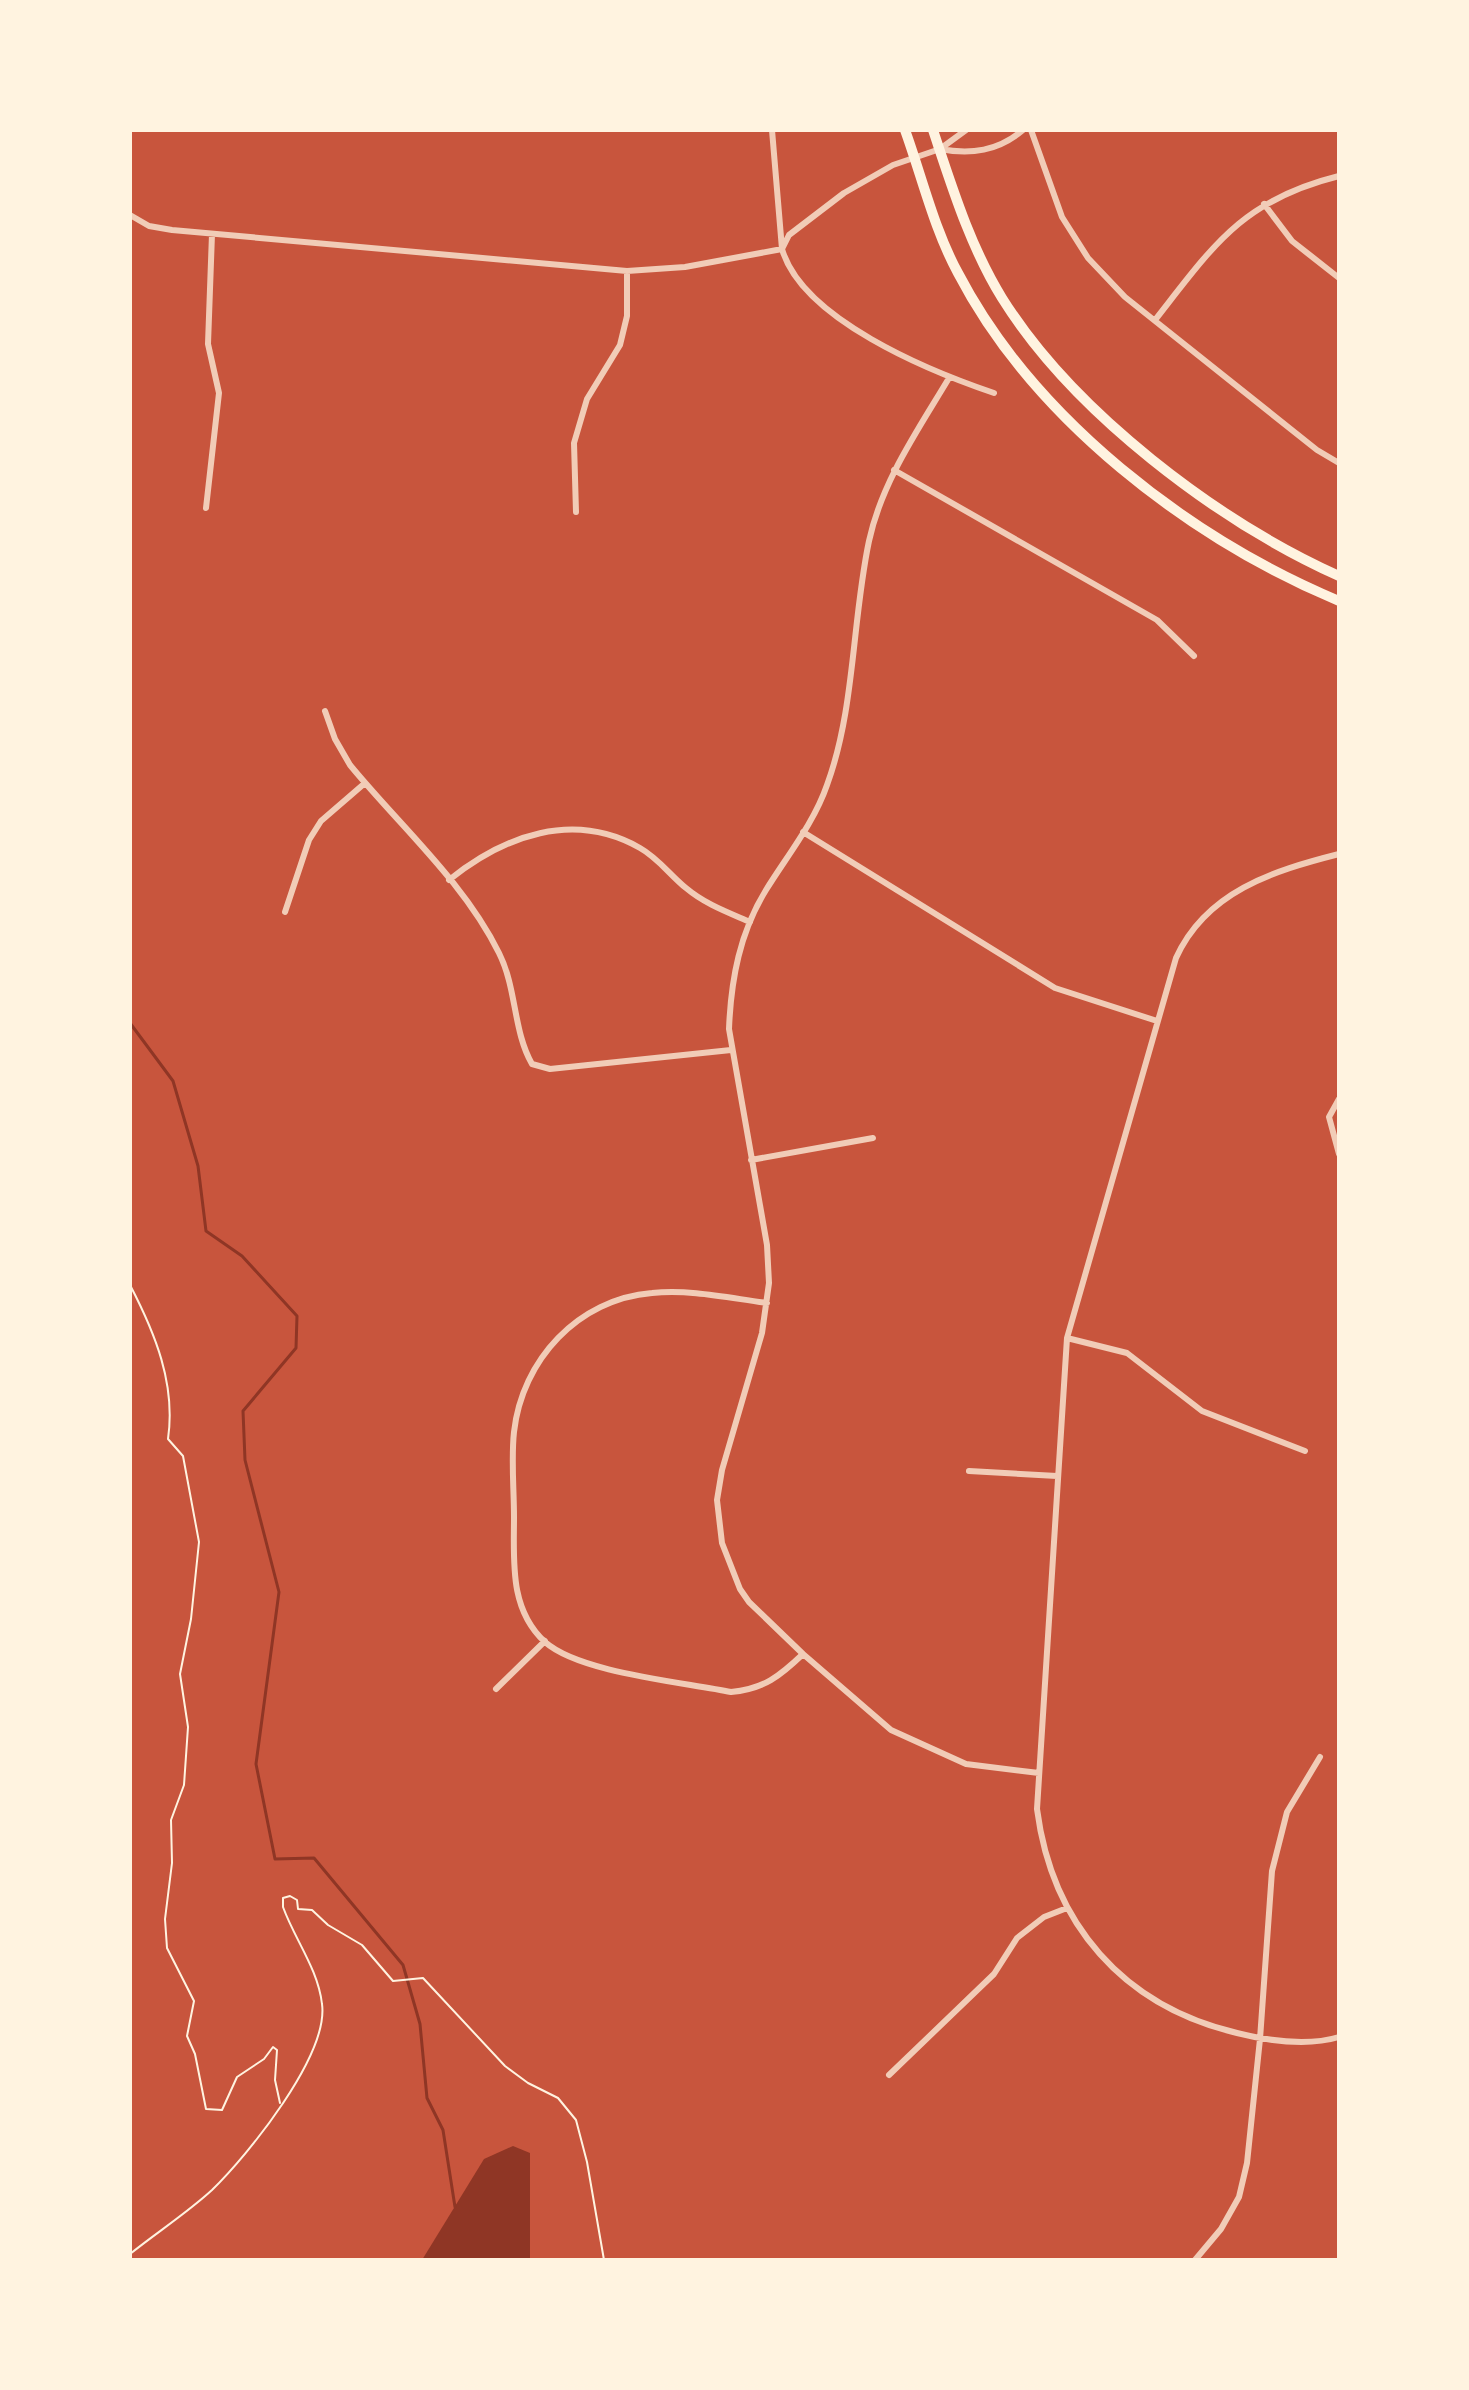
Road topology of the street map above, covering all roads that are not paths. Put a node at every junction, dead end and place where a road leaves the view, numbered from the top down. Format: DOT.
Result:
graph roads {
  1 [pos="772,130"];
  2 [pos="905,130"];
  3 [pos="933,130"];
  4 [pos="966,130"];
  5 [pos="1023,130"];
  6 [pos="1031,130"];
  7 [pos="940,149"];
  8 [pos="915,157"];
  9 [pos="1339,176"];
  10 [pos="1264,204"];
  11 [pos="130,215"];
  12 [pos="212,234"];
  13 [pos="782,249"];
  14 [pos="627,271"];
  15 [pos="1339,278"];
  16 [pos="1155,320"];
  17 [pos="949,378"];
  18 [pos="994,393"];
  19 [pos="1339,463"];
  20 [pos="894,470"];
  21 [pos="206,508"];
  22 [pos="576,512"];
  23 [pos="1339,576"];
  24 [pos="1339,601"];
  25 [pos="1194,656"];
  26 [pos="325,711"];
  27 [pos="365,783"];
  28 [pos="803,832"];
  29 [pos="1339,854"];
  30 [pos="449,880"];
  31 [pos="285,912"];
  32 [pos="750,922"];
  33 [pos="1157,1021"];
  34 [pos="731,1050"];
  35 [pos="1339,1099"];
  36 [pos="873,1138"];
  37 [pos="1339,1154"];
  38 [pos="751,1160"];
  39 [pos="767,1303"];
  40 [pos="1067,1338"];
  41 [pos="1305,1451"];
  42 [pos="969,1471"];
  43 [pos="1057,1476"];
  44 [pos="545,1641"];
  45 [pos="803,1654"];
  46 [pos="496,1689"];
  47 [pos="1320,1757"];
  48 [pos="1039,1773"];
  49 [pos="1067,1908"];
  50 [pos="1339,2037"];
  51 [pos="1260,2039"];
  52 [pos="889,2075"];
  53 [pos="1195,2260"];
  1 -- 13 [label="street"];
  2 -- 8 [label="main road"];
  3 -- 7 [label="main road"];
  4 -- 7 [label="street"];
  5 -- 7 [label="street"];
  6 -- 16 [label="street"];
  7 -- 8 [label="street"];
  7 -- 23 [label="main road"];
  8 -- 13 [label="street"];
  8 -- 24 [label="main road"];
  9 -- 10 [label="street"];
  10 -- 15 [label="street"];
  10 -- 16 [label="street"];
  11 -- 12 [label="street"];
  12 -- 14 [label="street"];
  12 -- 21 [label="street"];
  13 -- 14 [label="street"];
  13 -- 17 [label="street"];
  14 -- 22 [label="street"];
  16 -- 19 [label="street"];
  17 -- 18 [label="street"];
  17 -- 20 [label="street"];
  20 -- 25 [label="street"];
  20 -- 28 [label="street"];
  26 -- 27 [label="street"];
  27 -- 30 [label="street"];
  27 -- 31 [label="street"];
  28 -- 32 [label="street"];
  28 -- 33 [label="street"];
  29 -- 33 [label="street"];
  30 -- 32 [label="street"];
  30 -- 34 [label="street"];
  32 -- 34 [label="street"];
  33 -- 40 [label="street"];
  34 -- 38 [label="street"];
  35 -- 37 [label="street"];
  36 -- 38 [label="street"];
  38 -- 39 [label="street"];
  39 -- 44 [label="street"];
  39 -- 45 [label="street"];
  40 -- 41 [label="street"];
  40 -- 43 [label="street"];
  42 -- 43 [label="street"];
  43 -- 48 [label="street"];
  44 -- 45 [label="street"];
  44 -- 46 [label="street"];
  45 -- 48 [label="street"];
  47 -- 51 [label="street"];
  48 -- 49 [label="street"];
  49 -- 51 [label="street"];
  49 -- 52 [label="street"];
  50 -- 51 [label="street"];
  51 -- 53 [label="street"];
}
